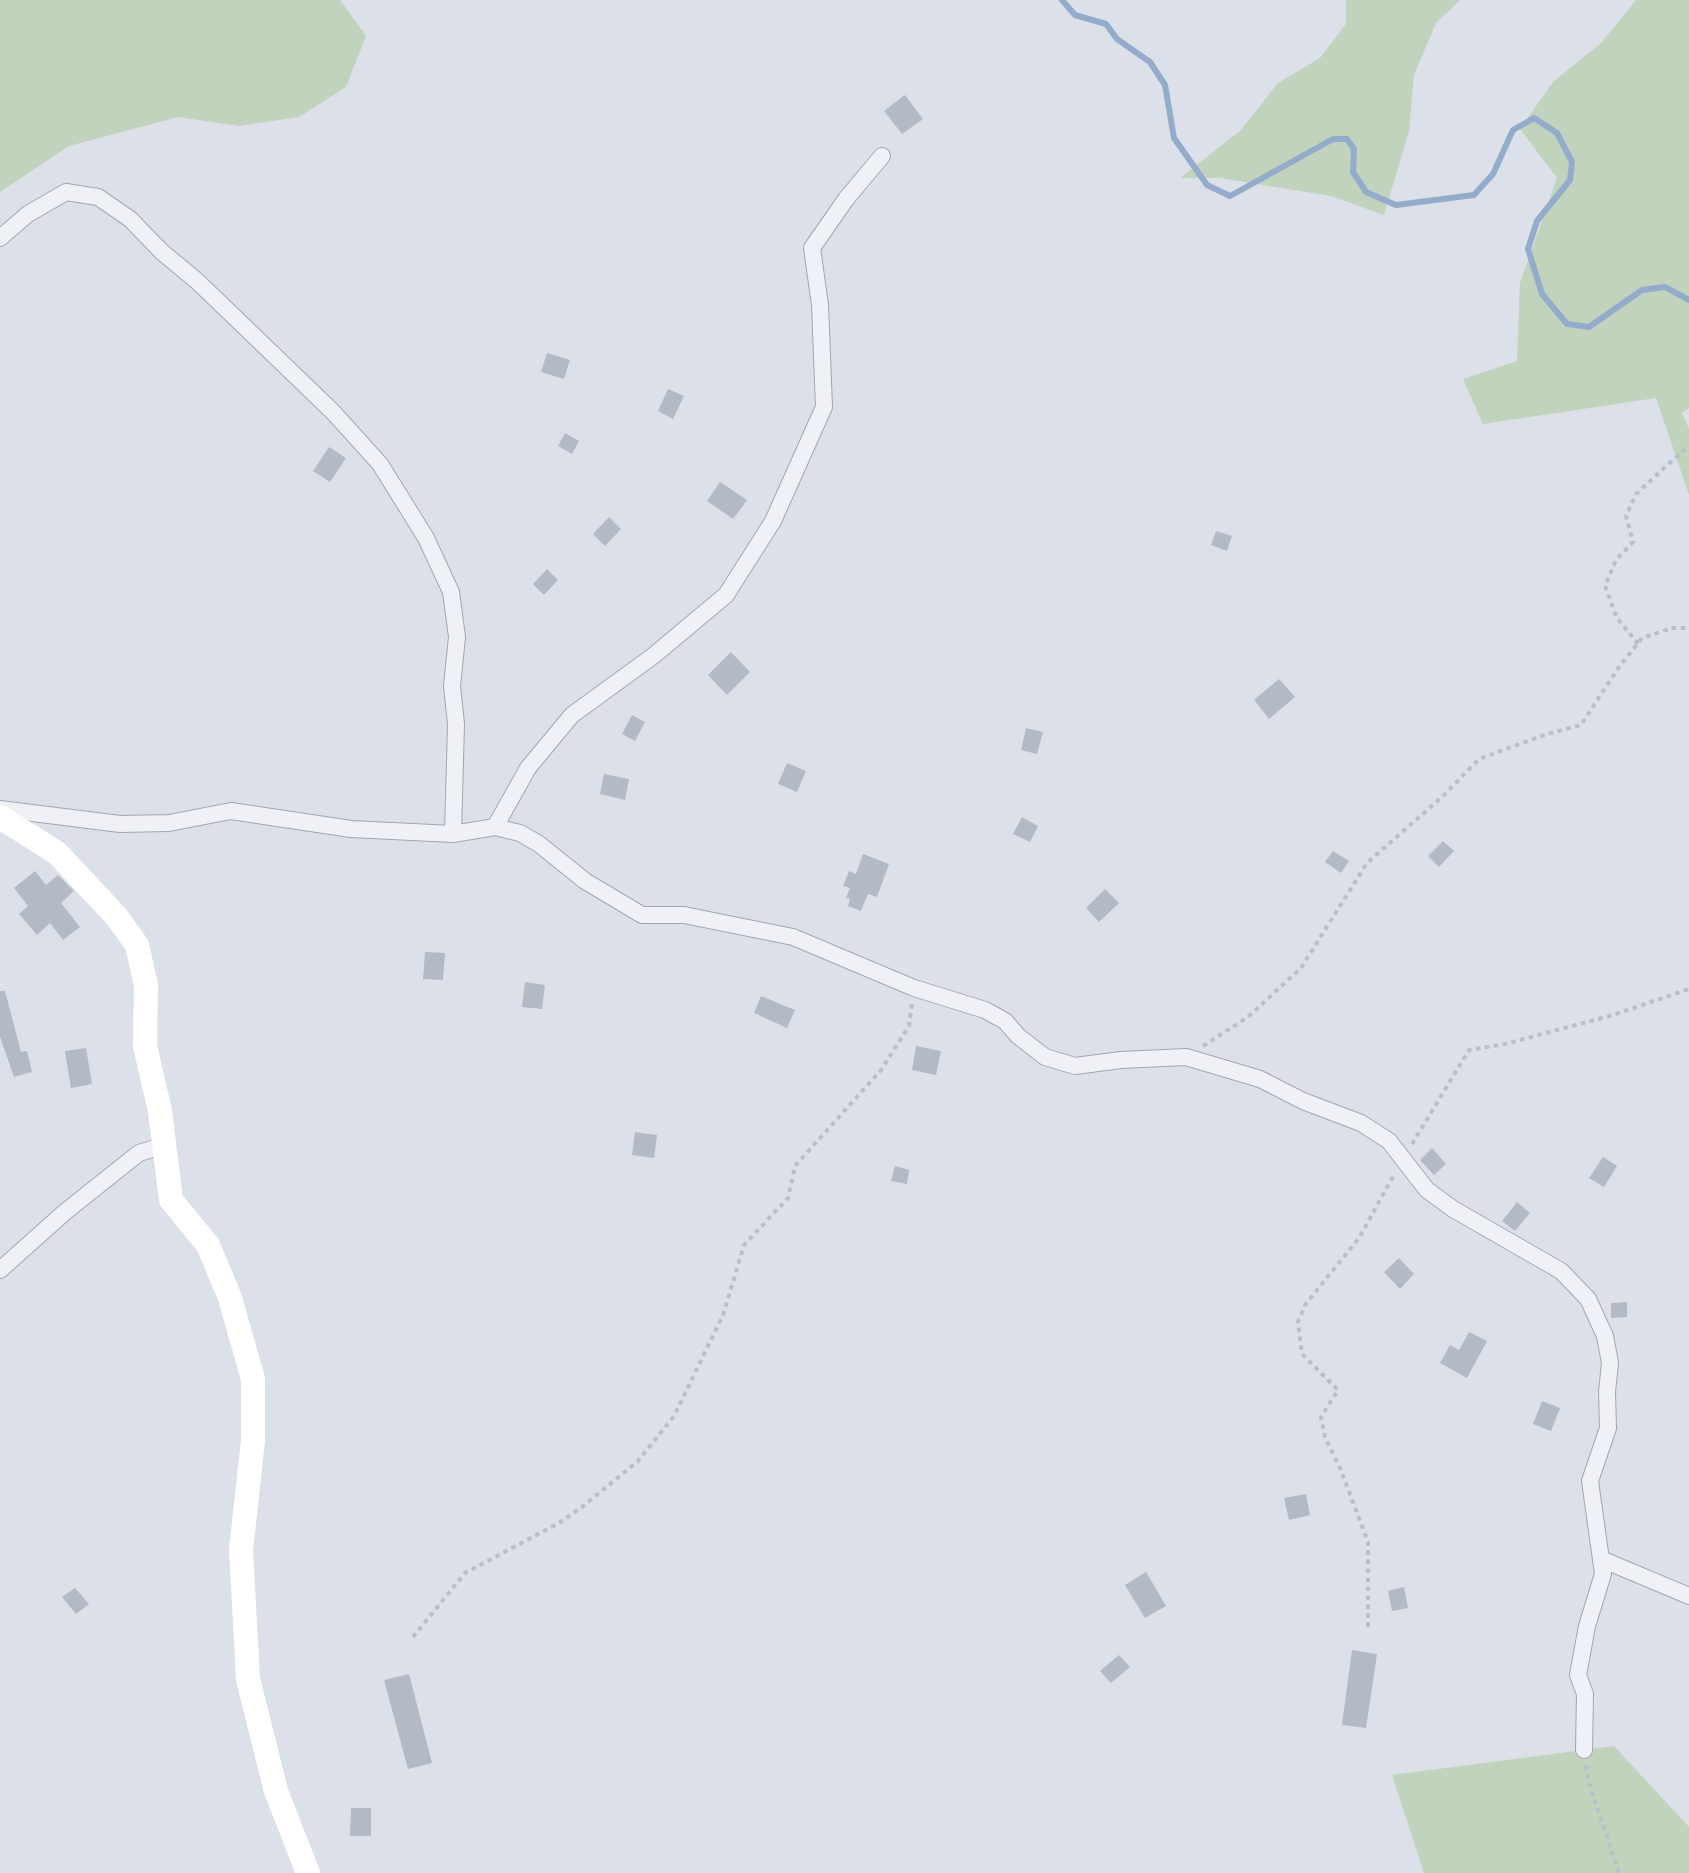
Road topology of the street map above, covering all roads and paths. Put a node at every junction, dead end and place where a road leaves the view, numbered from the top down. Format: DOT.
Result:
graph roads {
  1 [pos="882,156"];
  2 [pos="0,238"];
  3 [pos="1685,449"];
  4 [pos="1689,628"];
  5 [pos="1638,644"];
  6 [pos="0,809"];
  7 [pos="0,817"];
  8 [pos="495,827"];
  9 [pos="453,834"];
  10 [pos="914,988"];
  11 [pos="1689,989"];
  12 [pos="1186,1057"];
  13 [pos="162,1146"];
  14 [pos="1403,1158"];
  15 [pos="0,1270"];
  16 [pos="1601,1559"];
  17 [pos="1689,1596"];
  18 [pos="1368,1627"];
  19 [pos="413,1637"];
  20 [pos="1584,1750"];
  21 [pos="308,1873"];
  22 [pos="1619,1873"];
  1 -- 8 [label="street"];
  2 -- 9 [label="street"];
  3 -- 5 [label="path"];
  4 -- 5 [label="path"];
  5 -- 12 [label="path"];
  6 -- 9 [label="street"];
  7 -- 13 [label="street"];
  8 -- 9 [label="street"];
  8 -- 10 [label="street"];
  10 -- 12 [label="street"];
  10 -- 19 [label="path"];
  11 -- 14 [label="path"];
  12 -- 14 [label="street"];
  13 -- 15 [label="street"];
  13 -- 21 [label="street"];
  14 -- 16 [label="street"];
  14 -- 18 [label="path"];
  16 -- 17 [label="street"];
  16 -- 20 [label="street"];
  20 -- 22 [label="path"];
}
